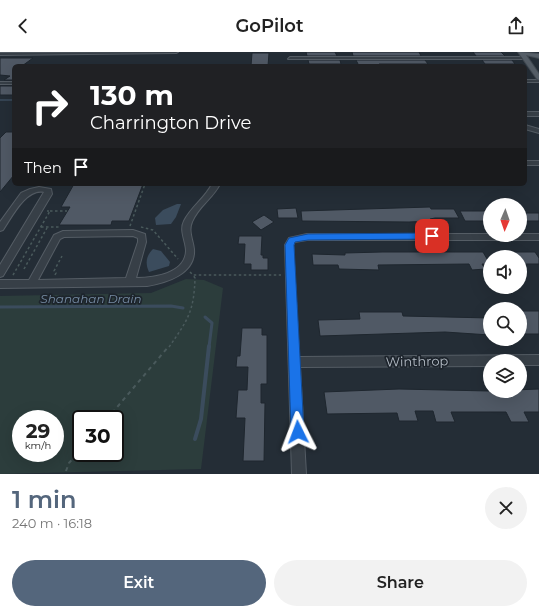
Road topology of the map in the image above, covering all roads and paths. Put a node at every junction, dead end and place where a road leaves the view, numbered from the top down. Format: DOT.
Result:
graph roads {
  1 [pos="176,52"];
  2 [pos="289,52"];
  3 [pos="429,52"];
  4 [pos="460,52"];
  5 [pos="469,52"];
  6 [pos="506,52"];
  7 [pos="0,54"];
  8 [pos="490,54"];
  9 [pos="522,54"];
  10 [pos="539,56"];
  11 [pos="463,57"];
  12 [pos="477,57"];
  13 [pos="433,58"];
  14 [pos="526,64"];
  15 [pos="527,67"];
  16 [pos="539,78"];
  17 [pos="527,81"];
  18 [pos="539,81"];
  19 [pos="0,83"];
  20 [pos="12,83"];
  21 [pos="527,114"];
  22 [pos="539,114"];
  23 [pos="527,128"];
  24 [pos="539,131"];
  25 [pos="527,163"];
  26 [pos="539,163"];
  27 [pos="144,186"];
  28 [pos="215,186"];
  29 [pos="50,211"];
  30 [pos="67,211"];
  31 [pos="130,226"];
  32 [pos="48,227"];
  33 [pos="0,228"];
  34 [pos="539,237"];
  35 [pos="62,256"];
  36 [pos="24,270"];
  37 [pos="0,273"];
  38 [pos="285,275"];
  39 [pos="53,279"];
  40 [pos="130,282"];
  41 [pos="0,284"];
  42 [pos="31,284"];
  43 [pos="539,360"];
  44 [pos="294,362"];
  45 [pos="115,410"];
  46 [pos="72,460"];
  47 [pos="66,471"];
  48 [pos="299,474"];
  1 -- 7 [label="street"];
  2 -- 13 [label="street"];
  3 -- 13 [label="street"];
  4 -- 11 [label="street"];
  5 -- 12 [label="street"];
  6 -- 8 [label="street"];
  8 -- 9 [label="street"];
  8 -- 12 [label="street"];
  9 -- 10 [label="main road"];
  9 -- 14 [label="main road"];
  11 -- 12 [label="street"];
  11 -- 13 [label="street"];
  15 -- 16 [label="main road"];
  17 -- 18 [label="street"];
  19 -- 20 [label="street"];
  21 -- 22 [label="street"];
  23 -- 24 [label="street"];
  25 -- 26 [label="street"];
  27 -- 31 [label="path"];
  28 -- 40 [label="street"];
  29 -- 30 [label="path"];
  32 -- 36 [label="path"];
  33 -- 37 [label="street"];
  34 -- 44 [label="street"];
  35 -- 39 [label="path"];
  38 -- 45 [label="path"];
  40 -- 42 [label="street"];
  40 -- 42 [label="street"];
  41 -- 42 [label="street"];
  43 -- 44 [label="street, Winthrop"];
  44 -- 48 [label="street"];
  46 -- 47 [label="path"];
}
